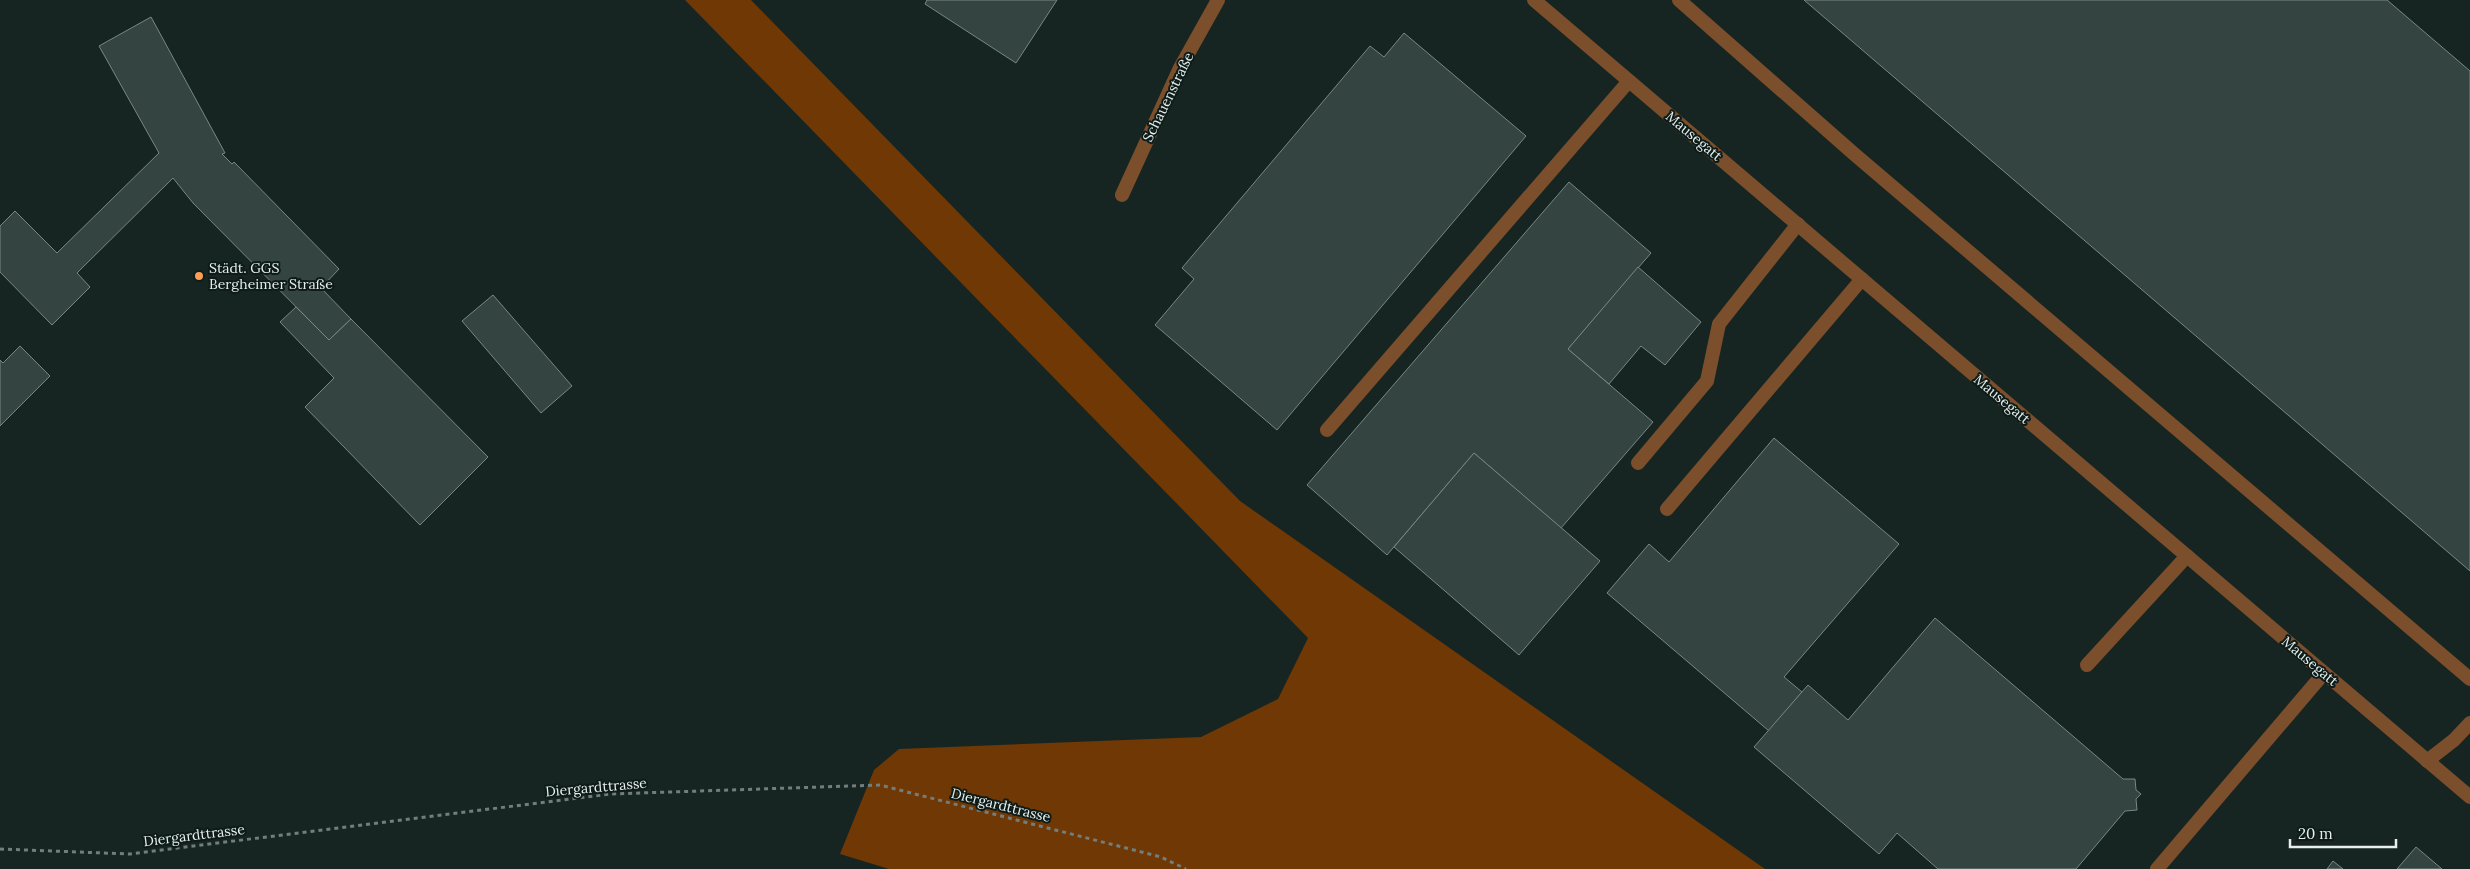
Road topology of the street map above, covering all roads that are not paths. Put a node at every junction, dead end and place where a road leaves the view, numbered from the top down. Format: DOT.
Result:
graph roads {
  1 [pos="1218,0"];
  2 [pos="1679,0"];
  3 [pos="1539,2"];
  4 [pos="1629,81"];
  5 [pos="1122,195"];
  6 [pos="1798,224"];
  7 [pos="1862,279"];
  8 [pos="1327,430"];
  9 [pos="1638,463"];
  10 [pos="1667,509"];
  11 [pos="2187,556"];
  12 [pos="2087,665"];
  13 [pos="2324,673"];
  14 [pos="2470,679"];
  15 [pos="2470,723"];
  16 [pos="2427,761"];
  17 [pos="2470,797"];
  18 [pos="2157,869"];
  1 -- 5 [label="street, Schauenstraße"];
  2 -- 14 [label="street"];
  3 -- 4 [label="street, Mausegatt"];
  4 -- 6 [label="street, Mausegatt"];
  4 -- 8 [label="street"];
  6 -- 7 [label="street, Mausegatt"];
  6 -- 9 [label="street"];
  7 -- 10 [label="street"];
  7 -- 11 [label="street, Mausegatt"];
  11 -- 12 [label="street"];
  11 -- 13 [label="street, Mausegatt"];
  13 -- 16 [label="street, Mausegatt"];
  13 -- 18 [label="street"];
  15 -- 16 [label="street"];
  16 -- 17 [label="street, Mausegatt"];
}
